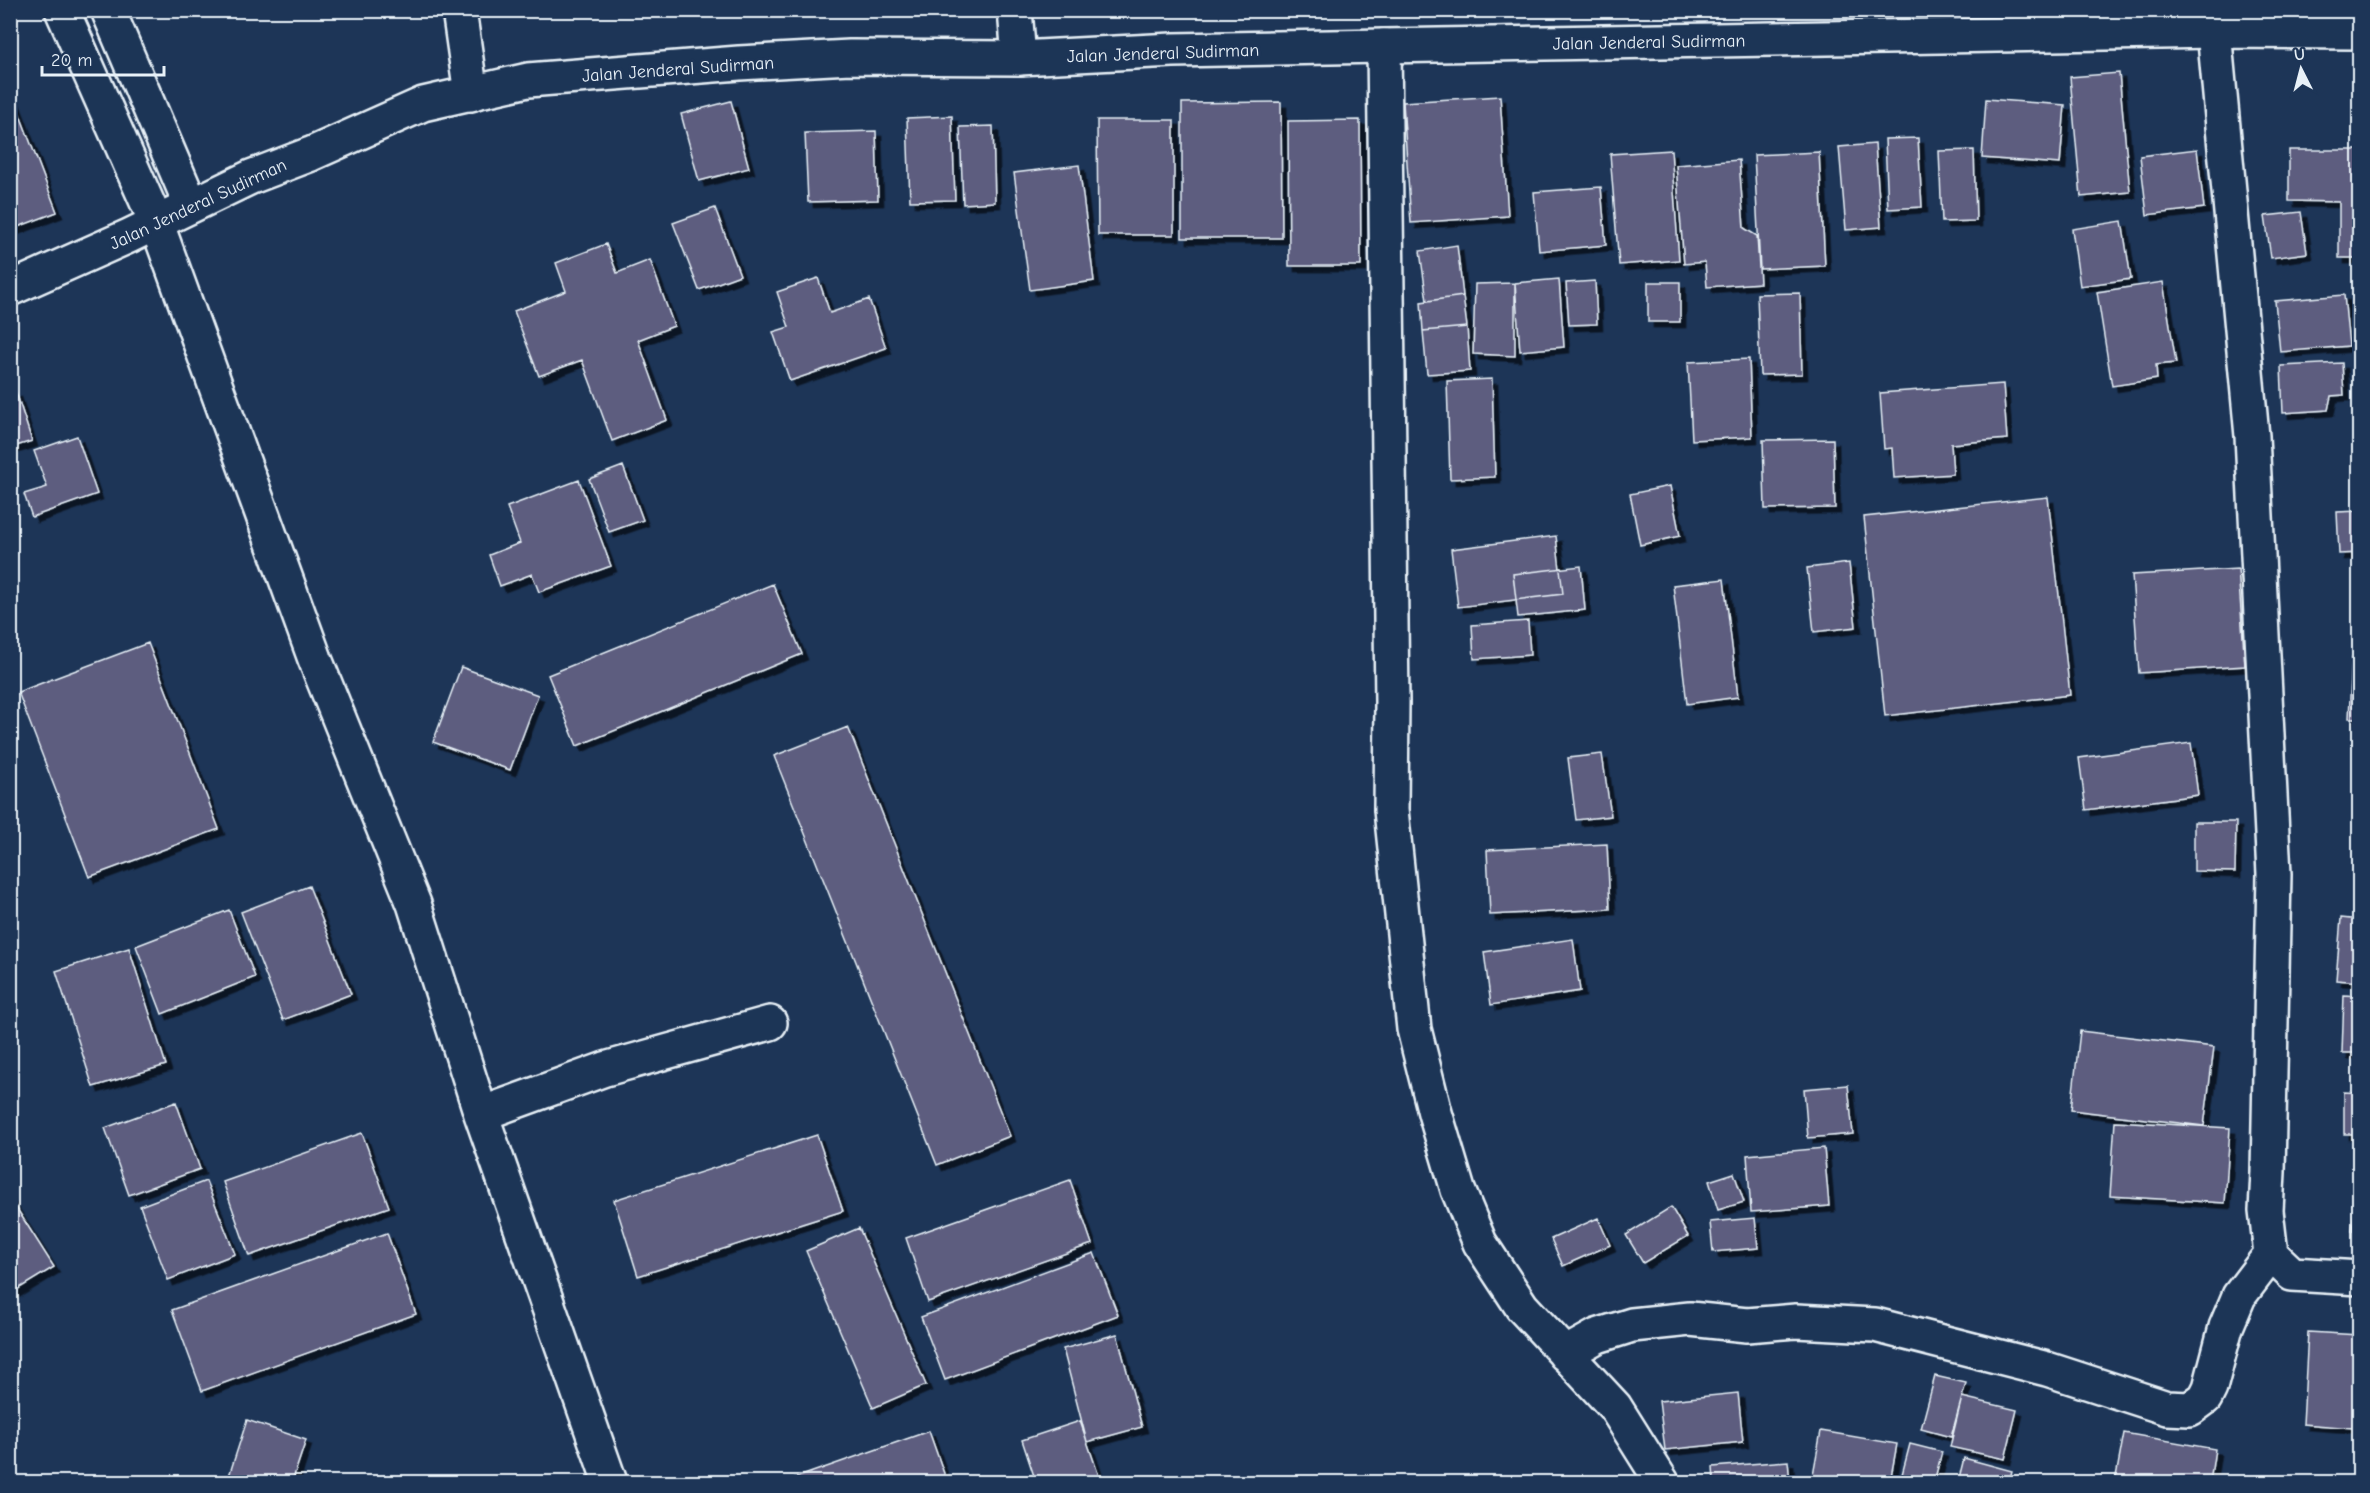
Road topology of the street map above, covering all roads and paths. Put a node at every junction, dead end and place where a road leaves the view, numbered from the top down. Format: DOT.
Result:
graph roads {
  1 [pos="62,10"];
  2 [pos="108,10"];
  3 [pos="459,10"];
  4 [pos="1015,10"];
  5 [pos="2214,31"];
  6 [pos="2360,32"];
  7 [pos="1384,46"];
  8 [pos="1019,58"];
  9 [pos="471,94"];
  10 [pos="191,205"];
  11 [pos="156,222"];
  12 [pos="10,290"];
  13 [pos="770,1023"];
  14 [pos="481,1114"];
  15 [pos="2271,1254"];
  16 [pos="2360,1278"];
  17 [pos="1565,1354"];
  18 [pos="610,1482"];
  19 [pos="1662,1482"];
  1 -- 11 [label="main road"];
  2 -- 10 [label="main road"];
  3 -- 9 [label="main road"];
  4 -- 8 [label="main road"];
  5 -- 6 [label="main road, Jalan Jenderal Sudirman"];
  5 -- 7 [label="main road, Jalan Jenderal Sudirman"];
  5 -- 15 [label="main road"];
  7 -- 8 [label="main road, Jalan Jenderal Sudirman"];
  7 -- 17 [label="main road"];
  8 -- 9 [label="main road, Jalan Jenderal Sudirman"];
  9 -- 10 [label="main road, Jalan Jenderal Sudirman"];
  10 -- 11 [label="main road, Jalan Jenderal Sudirman"];
  11 -- 12 [label="main road, Jalan Jenderal Sudirman"];
  11 -- 14 [label="main road"];
  13 -- 14 [label="main road"];
  14 -- 18 [label="main road"];
  15 -- 16 [label="main road"];
  15 -- 17 [label="main road"];
  17 -- 19 [label="main road"];
}
